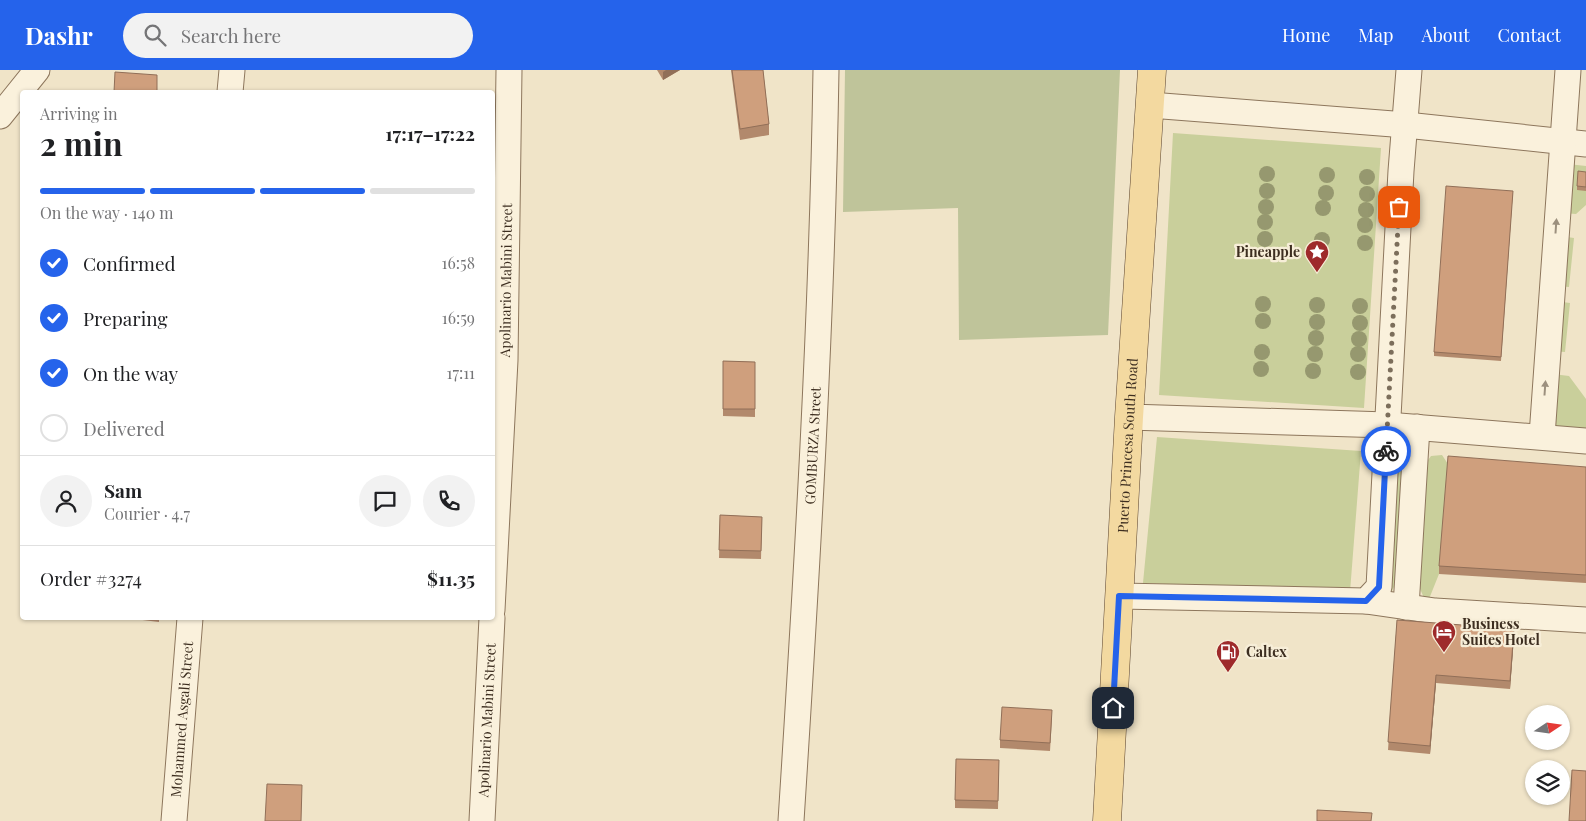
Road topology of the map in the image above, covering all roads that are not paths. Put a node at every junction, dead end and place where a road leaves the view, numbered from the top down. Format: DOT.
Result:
graph roads {
  1 [pos="37,70"];
  2 [pos="232,70"];
  3 [pos="509,70"];
  4 [pos="826,70"];
  5 [pos="1152,70"];
  6 [pos="1410,70"];
  7 [pos="1568,70"];
  8 [pos="21,90"];
  9 [pos="230,90"];
  10 [pos="20,91"];
  11 [pos="1150,105"];
  12 [pos="0,116"];
  13 [pos="1406,125"];
  14 [pos="1561,142"];
  15 [pos="1586,144"];
  16 [pos="1129,417"];
  17 [pos="1387,425"];
  18 [pos="1417,428"];
  19 [pos="1542,436"];
  20 [pos="1586,441"];
  21 [pos="495,552"];
  22 [pos="1119,596"];
  23 [pos="1366,601"];
  24 [pos="1406,606"];
  25 [pos="190,620"];
  26 [pos="492,620"];
  27 [pos="1586,620"];
  28 [pos="174,821"];
  29 [pos="482,821"];
  30 [pos="791,821"];
  31 [pos="1107,821"];
  1 -- 8 [label="street"];
  2 -- 9 [label="street"];
  3 -- 21 [label="street, Apolinario Mabini Street"];
  4 -- 30 [label="street, GOMBURZA Street"];
  5 -- 11 [label="main road, Puerto Princesa South Road"];
  6 -- 13 [label="street"];
  7 -- 14 [label="street"];
  10 -- 12 [label="street"];
  11 -- 13 [label="street"];
  11 -- 16 [label="main road, Puerto Princesa South Road"];
  13 -- 14 [label="street"];
  13 -- 17 [label="street"];
  14 -- 15 [label="street"];
  19 -- 14 [label="street, one-way"];
  16 -- 17 [label="street"];
  16 -- 22 [label="main road, Puerto Princesa South Road"];
  17 -- 18 [label="street"];
  17 -- 23 [label="street"];
  18 -- 19 [label="street"];
  18 -- 24 [label="street"];
  19 -- 20 [label="street"];
  22 -- 23 [label="street"];
  22 -- 31 [label="main road, Puerto Princesa South Road"];
  23 -- 24 [label="street"];
  24 -- 27 [label="street"];
  25 -- 28 [label="street, Mohammed Asgali Street"];
  26 -- 29 [label="street, Apolinario Mabini Street"];
}
